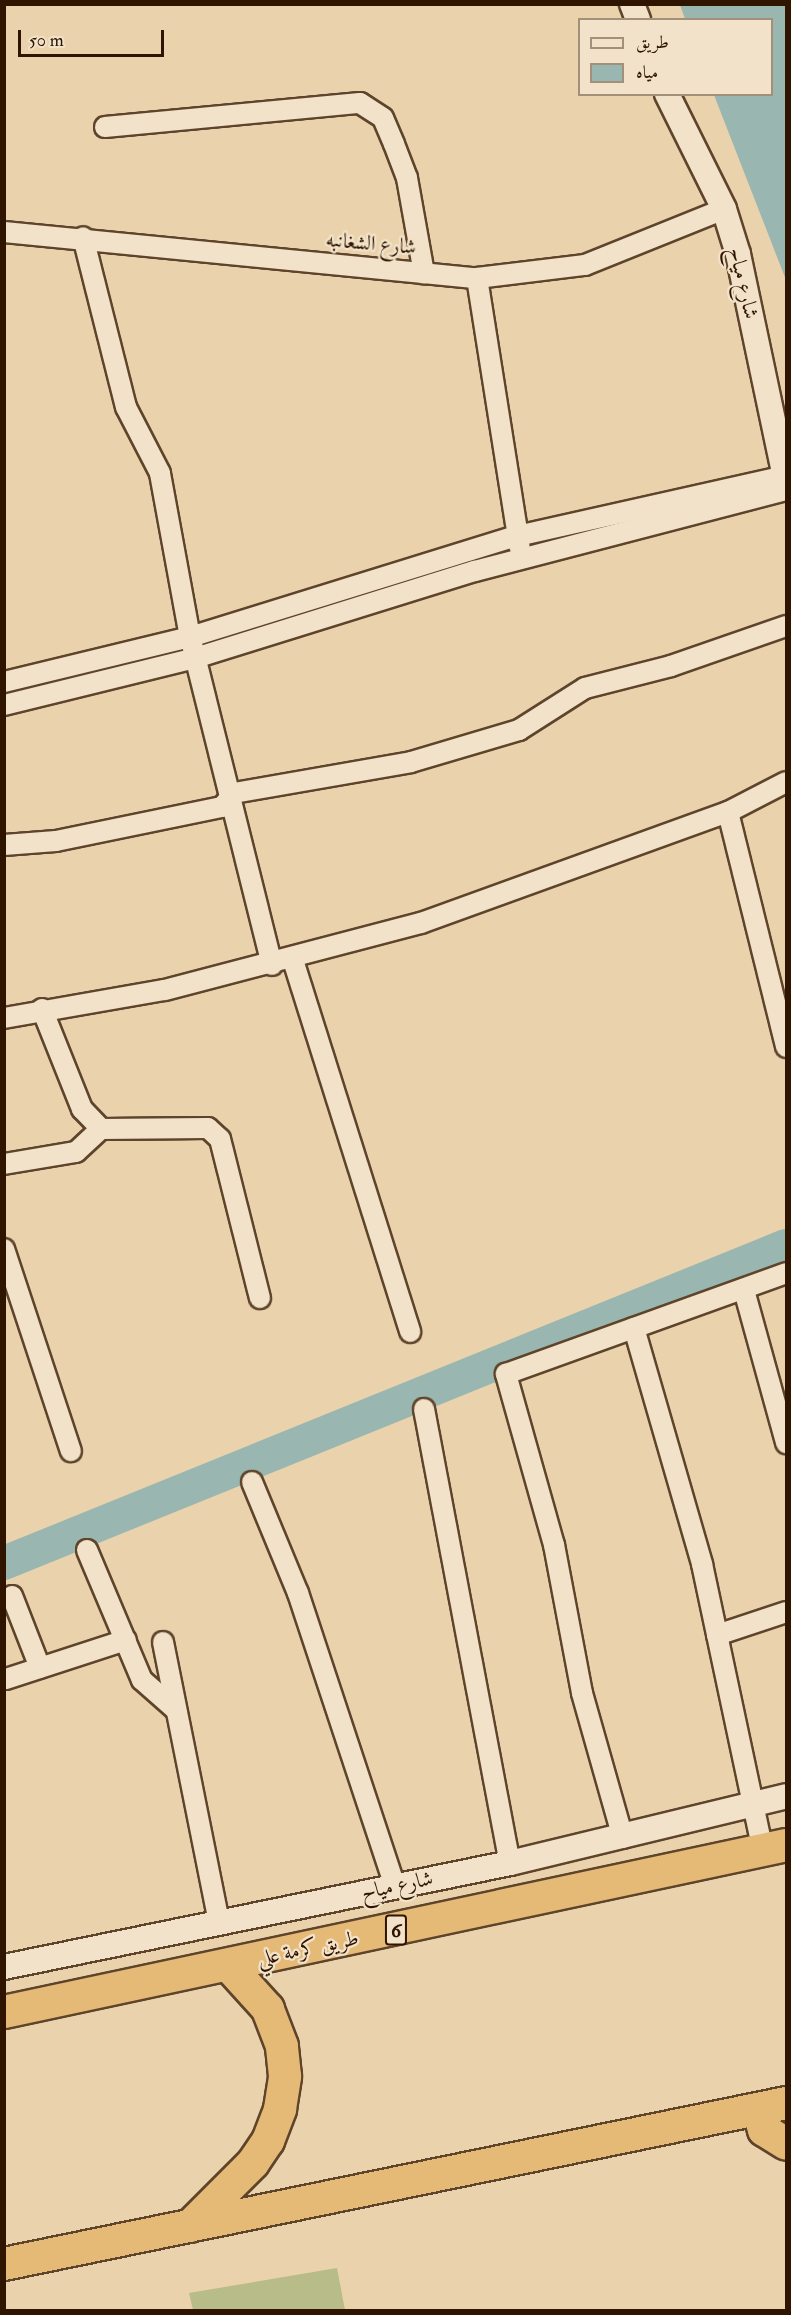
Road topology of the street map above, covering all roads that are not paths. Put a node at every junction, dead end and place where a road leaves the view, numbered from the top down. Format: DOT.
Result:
graph roads {
  1 [pos="668,96"];
  2 [pos="105,128"];
  3 [pos="724,208"];
  4 [pos="4,231"];
  5 [pos="83,237"];
  6 [pos="424,273"];
  7 [pos="477,278"];
  8 [pos="786,483"];
  9 [pos="517,536"];
  10 [pos="522,559"];
  11 [pos="786,626"];
  12 [pos="190,637"];
  13 [pos="195,658"];
  14 [pos="4,682"];
  15 [pos="4,705"];
  16 [pos="786,782"];
  17 [pos="228,798"];
  18 [pos="728,812"];
  19 [pos="4,845"];
  20 [pos="293,960"];
  21 [pos="272,965"];
  22 [pos="42,1009"];
  23 [pos="4,1018"];
  24 [pos="786,1047"];
  25 [pos="101,1129"];
  26 [pos="4,1164"];
  27 [pos="4,1249"];
  28 [pos="786,1273"];
  29 [pos="744,1290"];
  30 [pos="260,1299"];
  31 [pos="634,1328"];
  32 [pos="410,1332"];
  33 [pos="424,1409"];
  34 [pos="786,1443"];
  35 [pos="72,1451"];
  36 [pos="252,1482"];
  37 [pos="87,1550"];
  38 [pos="12,1596"];
  39 [pos="786,1612"];
  40 [pos="717,1635"];
  41 [pos="126,1641"];
  42 [pos="163,1642"];
  43 [pos="40,1668"];
  44 [pos="6,1679"];
  45 [pos="177,1710"];
  46 [pos="786,1796"];
  47 [pos="753,1806"];
  48 [pos="623,1838"];
  49 [pos="775,1848"];
  50 [pos="510,1863"];
  51 [pos="395,1887"];
  52 [pos="219,1923"];
  53 [pos="229,1966"];
  54 [pos="4,1967"];
  55 [pos="4,2012"];
  56 [pos="772,2106"];
  57 [pos="786,2144"];
  58 [pos="190,2226"];
  59 [pos="4,2264"];
  1 -- 3 [label="street, شارع مياح"];
  2 -- 6 [label="street"];
  3 -- 7 [label="street, شارع الشغانبه"];
  3 -- 8 [label="street, شارع مياح"];
  4 -- 5 [label="street, شارع الشغانبه"];
  5 -- 6 [label="street, شارع الشغانبه"];
  5 -- 12 [label="street"];
  6 -- 7 [label="street, شارع الشغانبه"];
  7 -- 9 [label="street"];
  8 -- 9 [label="street"];
  8 -- 10 [label="street"];
  9 -- 10 [label="street"];
  9 -- 12 [label="street"];
  10 -- 13 [label="street"];
  11 -- 17 [label="street"];
  12 -- 13 [label="street"];
  12 -- 14 [label="street"];
  13 -- 15 [label="street"];
  13 -- 17 [label="street"];
  16 -- 18 [label="street"];
  17 -- 19 [label="street"];
  17 -- 21 [label="street"];
  18 -- 20 [label="street"];
  18 -- 24 [label="street"];
  20 -- 21 [label="street"];
  20 -- 32 [label="street"];
  21 -- 22 [label="street"];
  22 -- 23 [label="street"];
  22 -- 25 [label="street"];
  25 -- 26 [label="street"];
  25 -- 30 [label="street"];
  27 -- 35 [label="street"];
  28 -- 29 [label="street"];
  29 -- 31 [label="street"];
  29 -- 34 [label="street"];
  31 -- 40 [label="street"];
  31 -- 48 [label="street"];
  33 -- 50 [label="street"];
  36 -- 51 [label="street"];
  37 -- 41 [label="street"];
  38 -- 43 [label="street"];
  39 -- 40 [label="street"];
  40 -- 47 [label="street"];
  41 -- 43 [label="street"];
  41 -- 45 [label="street"];
  42 -- 45 [label="street"];
  43 -- 44 [label="street"];
  45 -- 52 [label="street"];
  46 -- 47 [label="street, شارع مياح"];
  47 -- 48 [label="street, شارع مياح"];
  47 -- 49 [label="street"];
  48 -- 50 [label="street, شارع مياح"];
  49 -- 53 [label="highway, طريق كرمة علي / 6"];
  50 -- 51 [label="street, شارع مياح"];
  51 -- 52 [label="street, شارع مياح"];
  52 -- 54 [label="street, شارع مياح"];
  53 -- 55 [label="highway, طريق كرمة علي / 6"];
  53 -- 58 [label="highway"];
  56 -- 57 [label="highway"];
  56 -- 58 [label="highway"];
  58 -- 59 [label="highway"];
}
